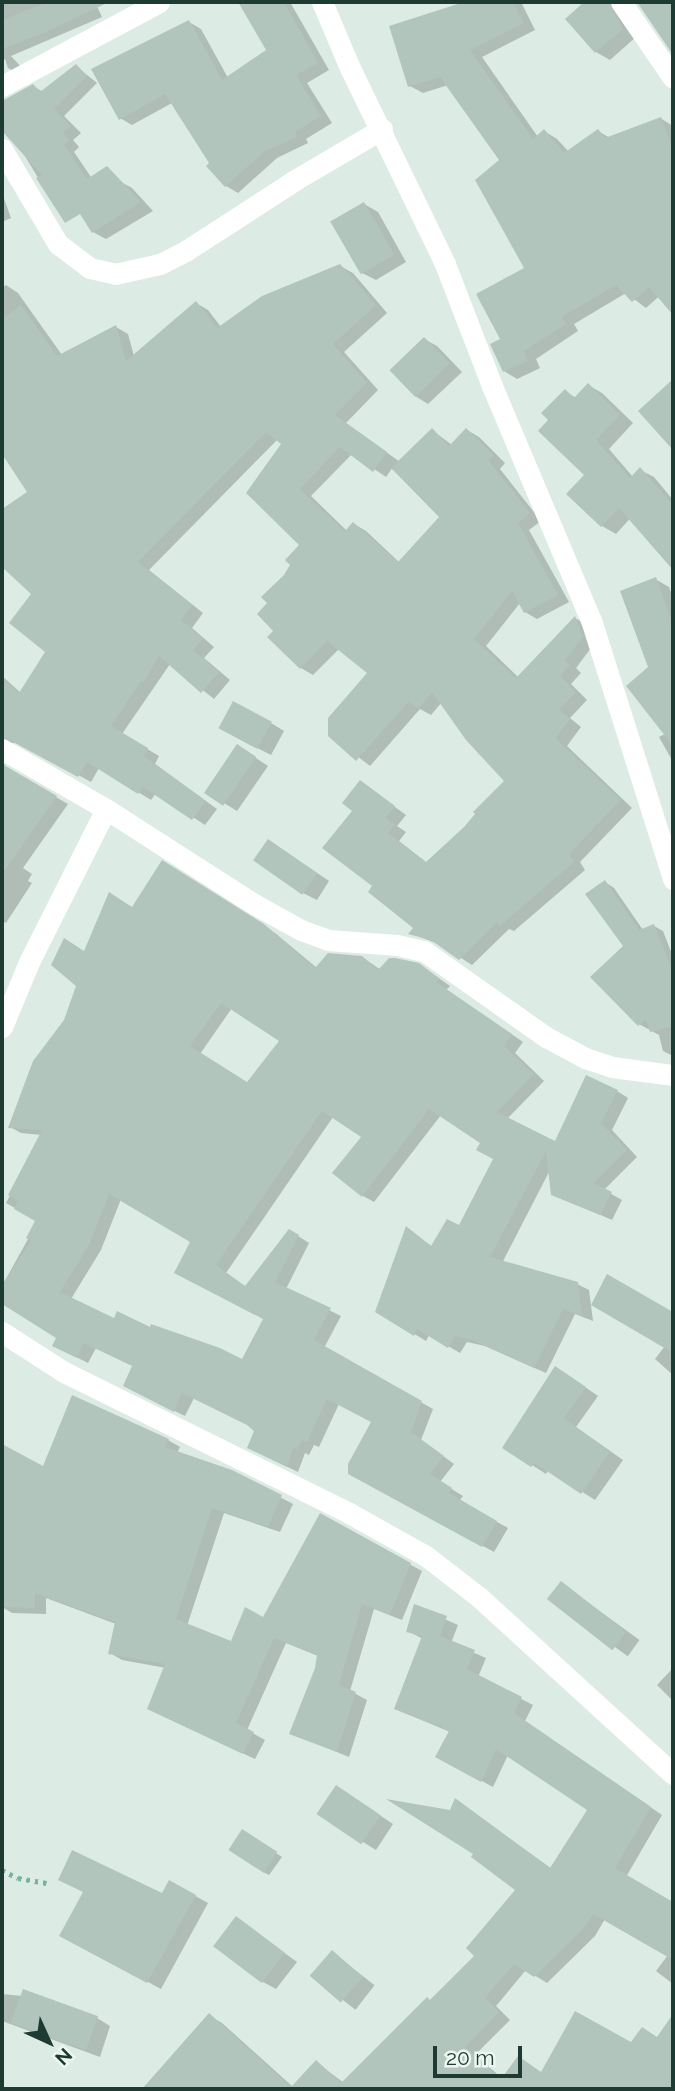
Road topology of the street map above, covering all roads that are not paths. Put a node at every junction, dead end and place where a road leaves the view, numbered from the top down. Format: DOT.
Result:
graph roads {
  1 [pos="159,2"];
  2 [pos="322,2"];
  3 [pos="621,2"];
  4 [pos="673,78"];
  5 [pos="2,86"];
  6 [pos="382,129"];
  7 [pos="2,149"];
  8 [pos="2,749"];
  9 [pos="106,809"];
  10 [pos="673,880"];
  11 [pos="2,1027"];
  12 [pos="673,1075"];
  13 [pos="2,1332"];
  14 [pos="673,1774"];
  1 -- 5 [label="street"];
  2 -- 6 [label="street"];
  3 -- 4 [label="street"];
  6 -- 7 [label="street"];
  6 -- 10 [label="street"];
  8 -- 9 [label="street"];
  9 -- 11 [label="street"];
  9 -- 12 [label="street"];
  13 -- 14 [label="street"];
}
